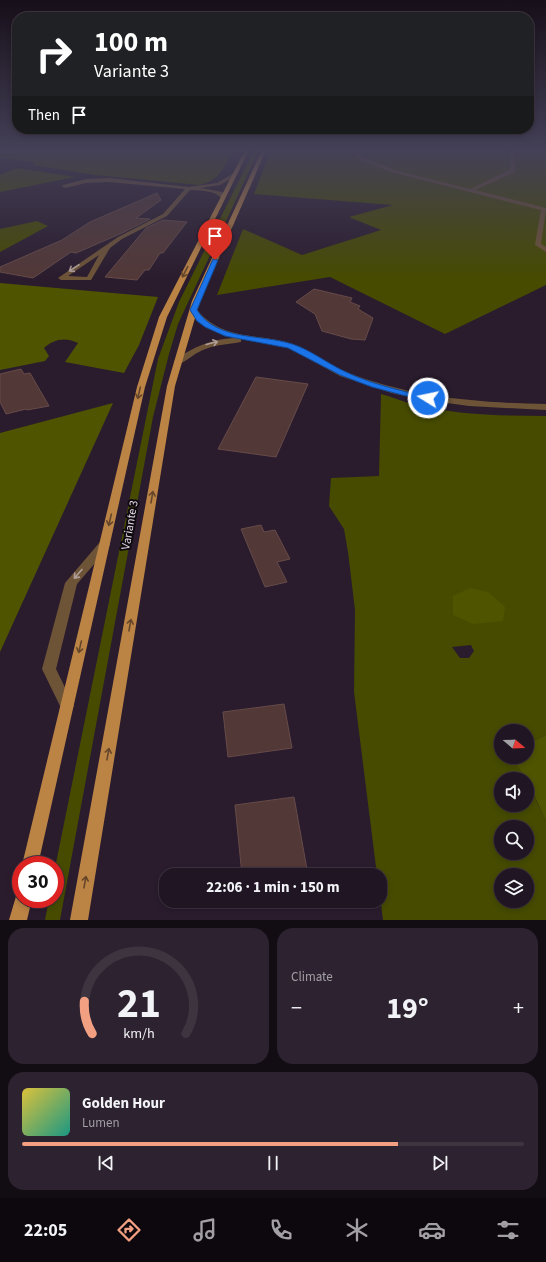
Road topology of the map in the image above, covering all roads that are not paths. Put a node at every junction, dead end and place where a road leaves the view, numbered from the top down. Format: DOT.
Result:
graph roads {
  1 [pos="185,193"];
  2 [pos="220,193"];
  3 [pos="225,193"];
  4 [pos="245,193"];
  5 [pos="477,193"];
  6 [pos="223,197"];
  7 [pos="107,247"];
  8 [pos="546,250"];
  9 [pos="193,310"];
  10 [pos="274,342"];
  11 [pos="178,362"];
  12 [pos="546,407"];
  13 [pos="104,545"];
  14 [pos="67,706"];
  15 [pos="32,856"];
  16 [pos="21,908"];
  17 [pos="18,920"];
  18 [pos="79,920"];
  1 -- 7 [label="street"];
  2 -- 6 [label="street"];
  3 -- 6 [label="main road, Variante 3"];
  4 -- 9 [label="main road, Variante 3"];
  5 -- 8 [label="street"];
  6 -- 13 [label="main road, Variante 3, one-way"];
  7 -- 7 [label="street, one-way"];
  9 -- 10 [label="street"];
  9 -- 11 [label="main road, Variante 3"];
  11 -- 10 [label="street, one-way"];
  10 -- 12 [label="street"];
  18 -- 11 [label="main road, Variante 3, one-way"];
  13 -- 14 [label="main road, Variante 3, one-way"];
  13 -- 14 [label="street, one-way"];
  14 -- 15 [label="main road, Variante 3"];
  16 -- 17 [label="main road"];
}
